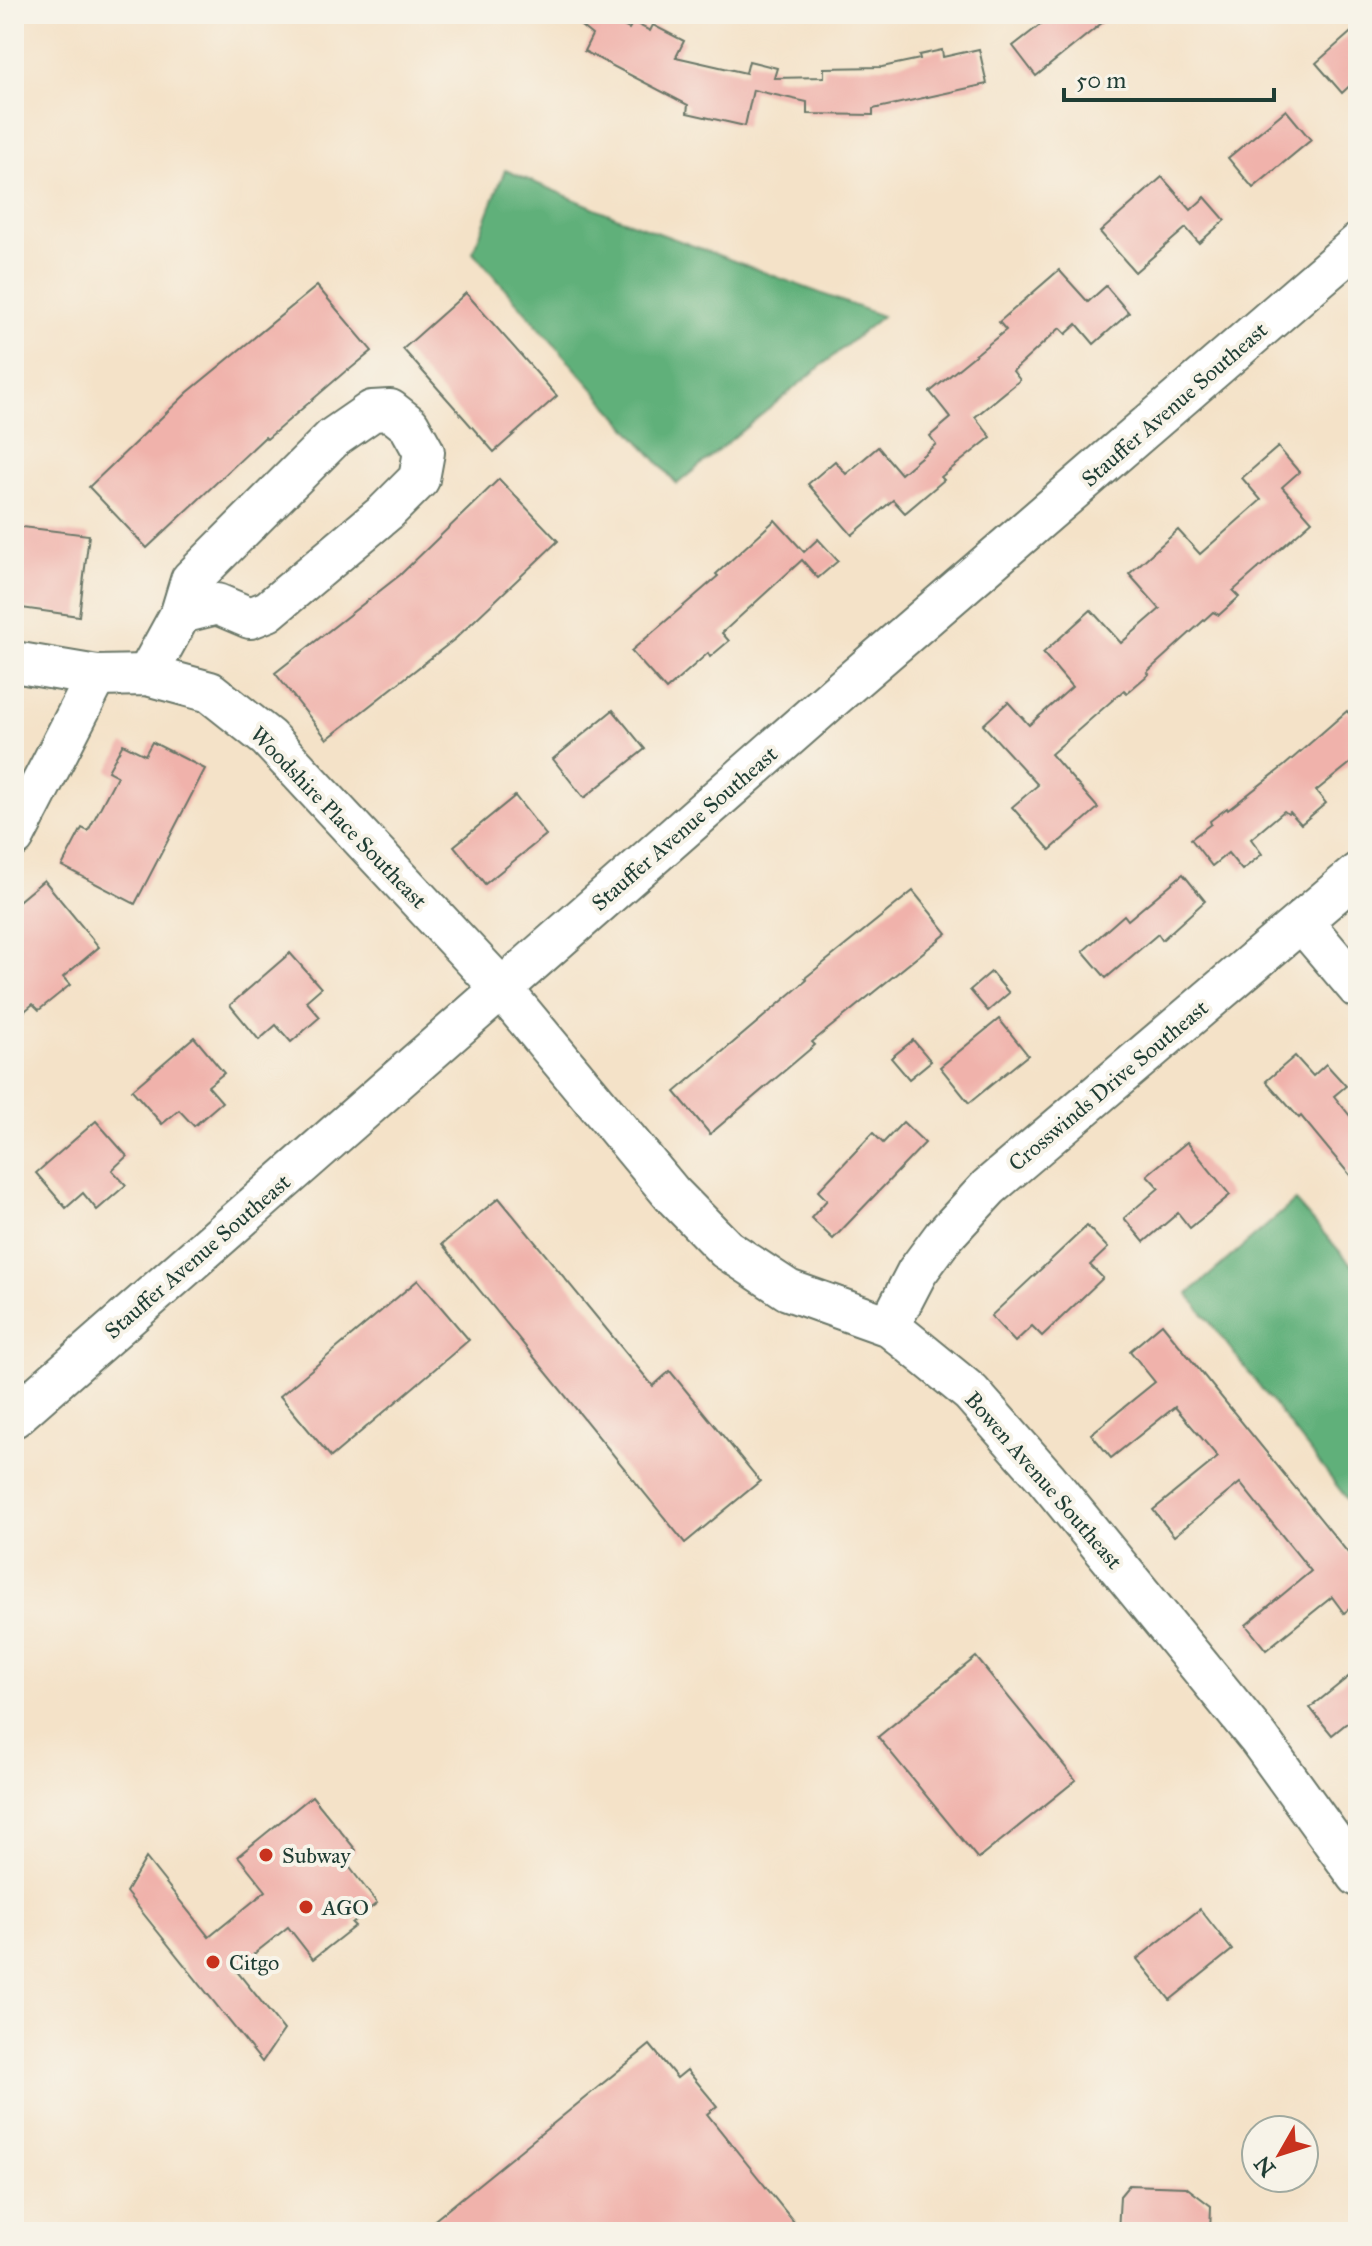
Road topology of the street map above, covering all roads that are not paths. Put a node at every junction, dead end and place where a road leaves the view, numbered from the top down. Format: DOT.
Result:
graph roads {
  1 [pos="1358,244"];
  2 [pos="181,613"];
  3 [pos="14,662"];
  4 [pos="147,675"];
  5 [pos="97,676"];
  6 [pos="14,837"];
  7 [pos="1358,873"];
  8 [pos="1302,922"];
  9 [pos="501,988"];
  10 [pos="1358,988"];
  11 [pos="889,1326"];
  12 [pos="14,1417"];
  13 [pos="1358,1876"];
  1 -- 9 [label="street, Stauffer Avenue Southeast"];
  2 -- 2 [label="street"];
  2 -- 4 [label="street"];
  3 -- 5 [label="street, Woodshire Place Southeast"];
  4 -- 5 [label="street, Woodshire Place Southeast"];
  4 -- 9 [label="street, Woodshire Place Southeast"];
  5 -- 6 [label="street"];
  7 -- 8 [label="street, Crosswinds Drive Southeast"];
  8 -- 10 [label="street"];
  8 -- 11 [label="street, Crosswinds Drive Southeast"];
  9 -- 11 [label="street, Bowen Avenue Southeast"];
  9 -- 12 [label="street, Stauffer Avenue Southeast"];
  11 -- 13 [label="street, Bowen Avenue Southeast"];
}
